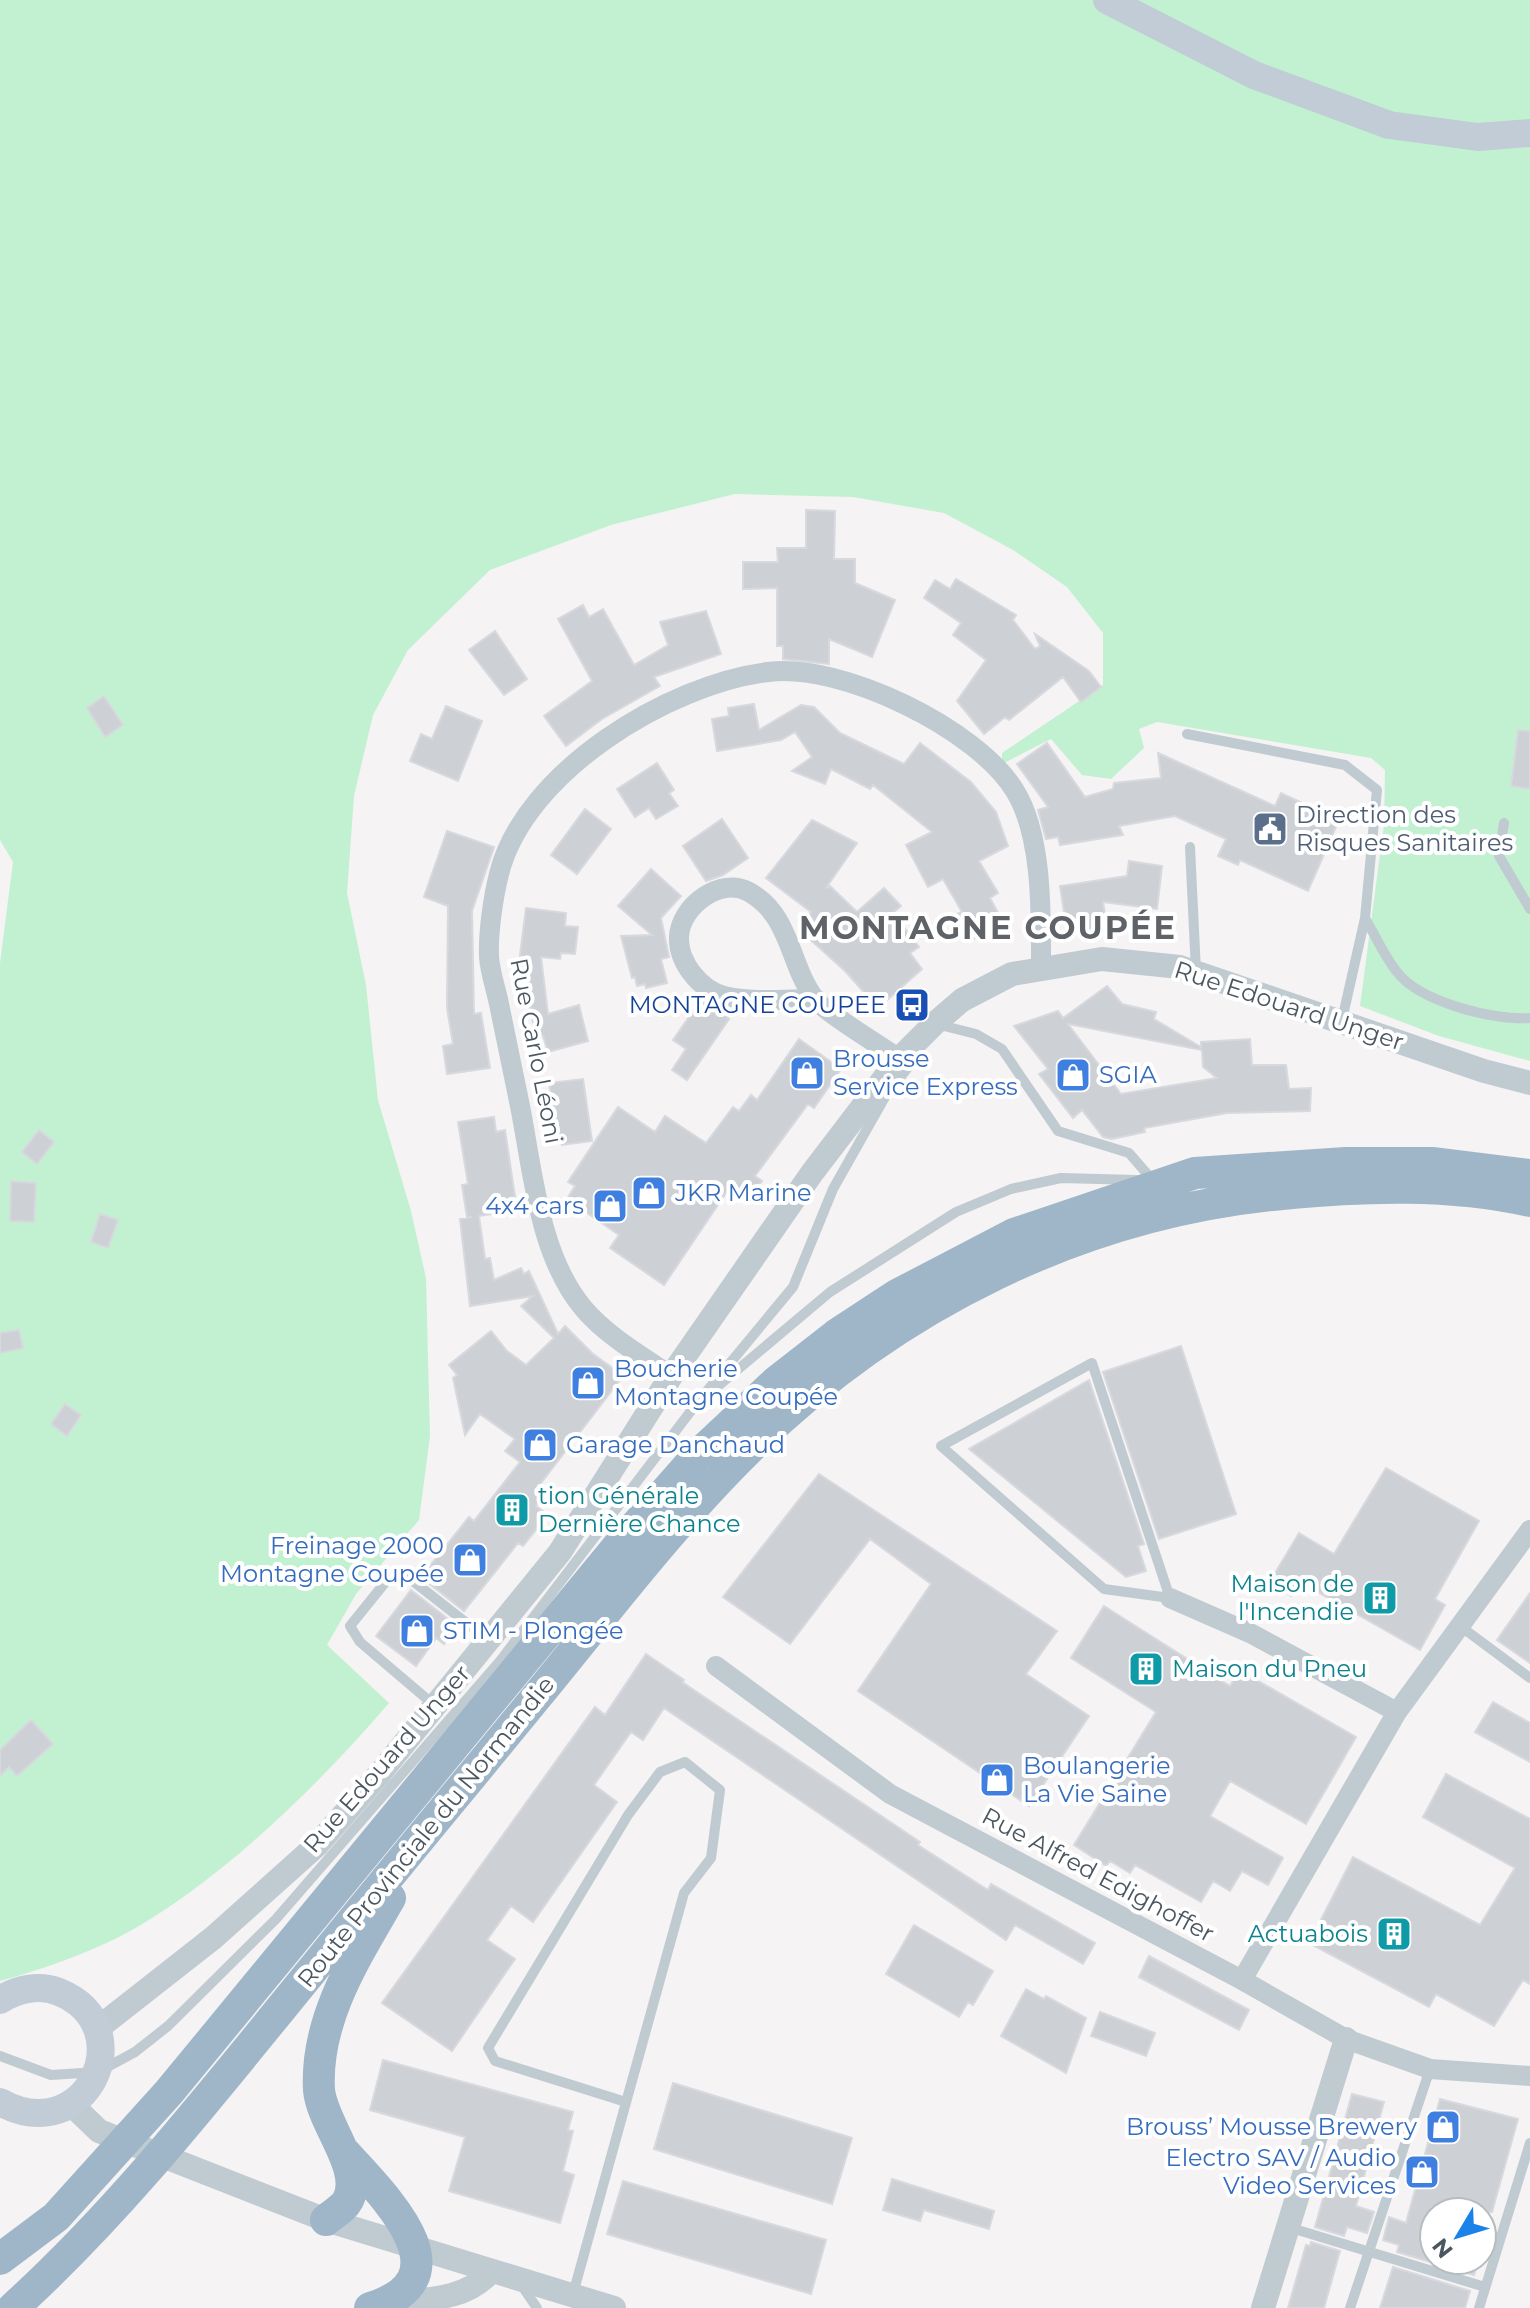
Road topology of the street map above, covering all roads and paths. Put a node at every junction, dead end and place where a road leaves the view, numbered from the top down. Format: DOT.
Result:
graph roads {
  1 [pos="1107,0"];
  2 [pos="1530,133"];
  3 [pos="1187,734"];
  4 [pos="1504,823"];
  5 [pos="1190,847"];
  6 [pos="1530,909"];
  7 [pos="1365,918"];
  8 [pos="1041,967"];
  9 [pos="1197,973"];
  10 [pos="816,999"];
  11 [pos="1530,1018"];
  12 [pos="1341,1022"];
  13 [pos="940,1025"];
  14 [pos="899,1059"];
  15 [pos="1530,1083"];
  16 [pos="1530,1094"];
  17 [pos="1530,1175"];
  18 [pos="1155,1182"];
  19 [pos="1530,1201"];
  20 [pos="671,1376"];
  21 [pos="697,1403"];
  22 [pos="1530,1530"];
  23 [pos="1170,1598"];
  24 [pos="1460,1626"];
  25 [pos="489,1640"];
  26 [pos="716,1666"];
  27 [pos="1530,1678"];
  28 [pos="436,1706"];
  29 [pos="1397,1712"];
  30 [pos="437,1819"];
  31 [pos="1242,1980"];
  32 [pos="0,2000"];
  33 [pos="97,2029"];
  34 [pos="1346,2039"];
  35 [pos="0,2056"];
  36 [pos="1430,2069"];
  37 [pos="98,2072"];
  38 [pos="1530,2076"];
  39 [pos="0,2102"];
  40 [pos="626,2102"];
  41 [pos="72,2105"];
  42 [pos="1530,2143"];
  43 [pos="339,2145"];
  44 [pos="56,2217"];
  45 [pos="326,2220"];
  46 [pos="1286,2226"];
  47 [pos="0,2248"];
  48 [pos="417,2249"];
  49 [pos="1366,2253"];
  50 [pos="0,2259"];
  51 [pos="490,2272"];
  52 [pos="518,2281"];
  53 [pos="1485,2287"];
  54 [pos="573,2296"];
  55 [pos="376,2306"];
  56 [pos="13,2308"];
  57 [pos="537,2308"];
  58 [pos="614,2308"];
  59 [pos="1263,2308"];
  60 [pos="1350,2308"];
  61 [pos="1479,2308"];
  1 -- 2 [label="main road"];
  3 -- 7 [label="lane"];
  4 -- 6 [label="lane"];
  5 -- 9 [label="lane"];
  7 -- 11 [label="lane"];
  7 -- 12 [label="lane"];
  8 -- 9 [label="street, Rue Edouard Unger"];
  8 -- 13 [label="street, Rue Edouard Unger"];
  8 -- 20 [label="street, Rue Carlo Léoni"];
  9 -- 12 [label="street, Rue Edouard Unger"];
  10 -- 10 [label="street"];
  10 -- 14 [label="street"];
  12 -- 15 [label="street, Rue Edouard Unger"];
  13 -- 14 [label="street, Rue Edouard Unger"];
  13 -- 16 [label="lane"];
  13 -- 18 [label="lane"];
  13 -- 21 [label="lane"];
  14 -- 20 [label="street, Rue Edouard Unger"];
  17 -- 18 [label="highway, Route Provinciale du Normandie"];
  18 -- 21 [label="lane"];
  18 -- 44 [label="highway, Route Provinciale du Normandie"];
  19 -- 30 [label="highway, Route Provinciale du Normandie"];
  20 -- 25 [label="street, Rue Edouard Unger"];
  21 -- 37 [label="lane"];
  22 -- 24 [label="street"];
  23 -- 23 [label="lane"];
  23 -- 29 [label="street"];
  24 -- 27 [label="lane"];
  24 -- 29 [label="street"];
  25 -- 28 [label="street, Rue Edouard Unger"];
  25 -- 28 [label="lane"];
  26 -- 31 [label="street, Rue Alfred Edighoffer"];
  28 -- 33 [label="street, Rue Edouard Unger"];
  29 -- 31 [label="street"];
  30 -- 43 [label="highway"];
  30 -- 56 [label="highway, Route Provinciale du Normandie"];
  31 -- 34 [label="street, Rue Alfred Edighoffer"];
  32 -- 33 [label="main road"];
  33 -- 37 [label="main road"];
  34 -- 36 [label="street, Rue Alfred Edighoffer"];
  34 -- 46 [label="street"];
  35 -- 37 [label="lane"];
  36 -- 38 [label="street, Rue Alfred Edighoffer"];
  36 -- 49 [label="lane"];
  37 -- 41 [label="main road"];
  39 -- 41 [label="main road"];
  40 -- 40 [label="lane"];
  40 -- 54 [label="lane"];
  41 -- 45 [label="street"];
  42 -- 53 [label="lane"];
  43 -- 45 [label="highway"];
  43 -- 48 [label="highway"];
  44 -- 47 [label="highway"];
  44 -- 50 [label="highway, Route Provinciale du Normandie"];
  45 -- 48 [label="street"];
  46 -- 49 [label="lane"];
  46 -- 59 [label="street"];
  48 -- 51 [label="street"];
  48 -- 55 [label="highway"];
  49 -- 53 [label="lane"];
  49 -- 60 [label="lane"];
  51 -- 52 [label="street"];
  51 -- 55 [label="street"];
  52 -- 54 [label="street"];
  52 -- 57 [label="lane"];
  53 -- 61 [label="lane"];
  54 -- 58 [label="street"];
}
